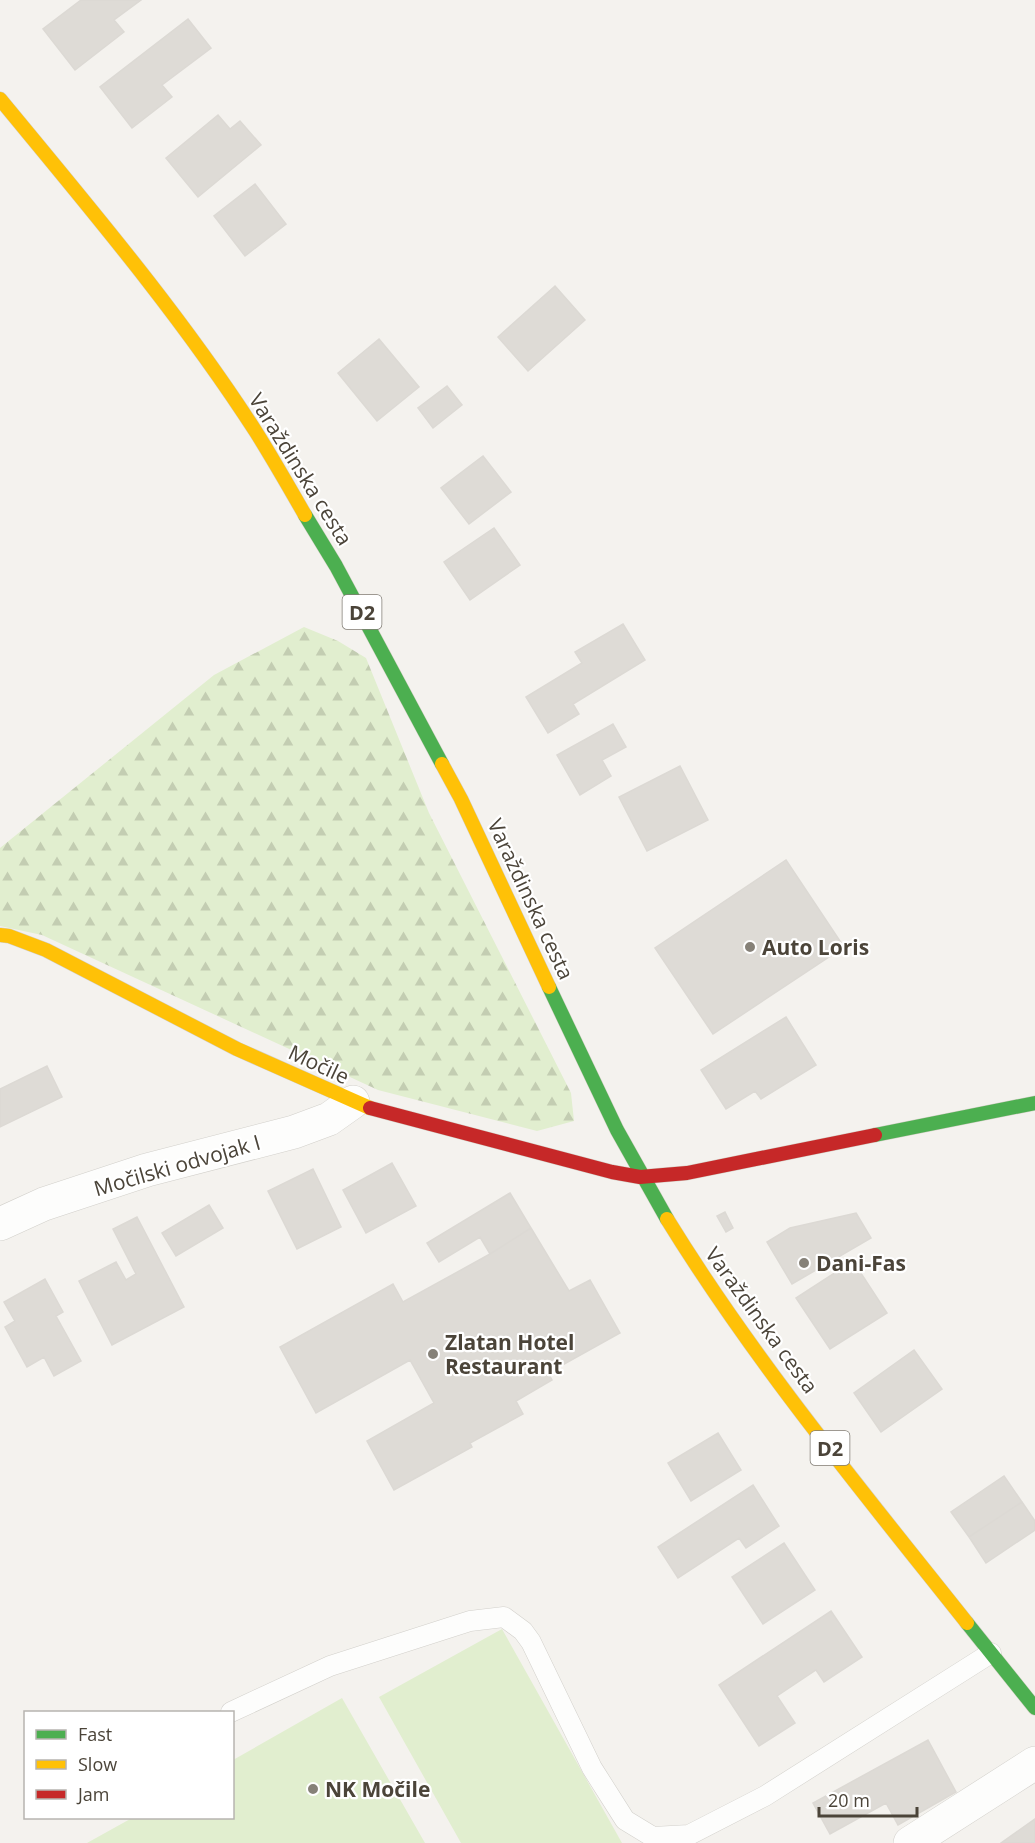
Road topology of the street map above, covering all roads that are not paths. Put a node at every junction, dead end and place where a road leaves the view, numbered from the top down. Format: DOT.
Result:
graph roads {
  1 [pos="0,99"];
  2 [pos="0,935"];
  3 [pos="353,1102"];
  4 [pos="1035,1103"];
  5 [pos="640,1177"];
  6 [pos="0,1224"];
  7 [pos="991,1653"];
  8 [pos="1035,1708"];
  9 [pos="234,1712"];
  10 [pos="1035,1762"];
  11 [pos="910,1843"];
  1 -- 5 [label="main road, Varaždinska cesta / D2"];
  2 -- 3 [label="main road, Močile"];
  3 -- 5 [label="main road, Močile"];
  3 -- 6 [label="street, Močilski odvojak I"];
  4 -- 5 [label="main road, Močile"];
  5 -- 7 [label="main road, Varaždinska cesta / D2"];
  7 -- 8 [label="main road, Varaždinska cesta / D2"];
  7 -- 9 [label="lane"];
  10 -- 11 [label="street"];
}
